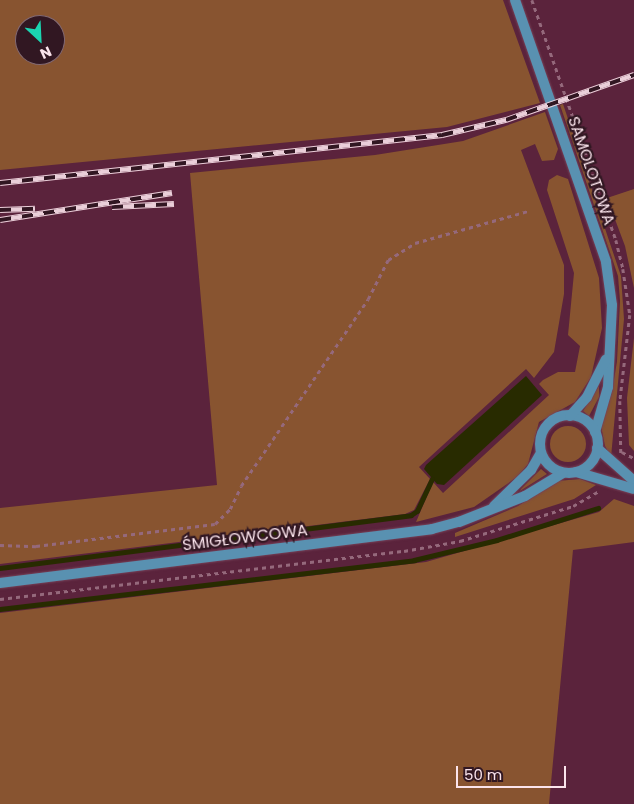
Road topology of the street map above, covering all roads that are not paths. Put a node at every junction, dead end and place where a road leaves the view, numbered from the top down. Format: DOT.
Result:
graph roads {
  1 [pos="515,0"];
  2 [pos="608,356"];
  3 [pos="570,416"];
  4 [pos="595,432"];
  5 [pos="597,448"];
  6 [pos="541,453"];
  7 [pos="576,472"];
  8 [pos="563,473"];
  9 [pos="634,481"];
  10 [pos="634,489"];
  11 [pos="490,510"];
  12 [pos="0,584"];
  1 -- 2 [label="street, SAMOLOTOWA"];
  2 -- 3 [label="street, SAMOLOTOWA"];
  2 -- 4 [label="street, SAMOLOTOWA"];
  3 -- 4 [label="street"];
  3 -- 6 [label="street"];
  4 -- 5 [label="street"];
  5 -- 7 [label="street"];
  5 -- 9 [label="street"];
  6 -- 8 [label="street"];
  6 -- 11 [label="street, ŚMIGŁOWCOWA"];
  7 -- 8 [label="street"];
  7 -- 10 [label="street"];
  8 -- 11 [label="street, ŚMIGŁOWCOWA"];
  11 -- 12 [label="street, ŚMIGŁOWCOWA"];
}
